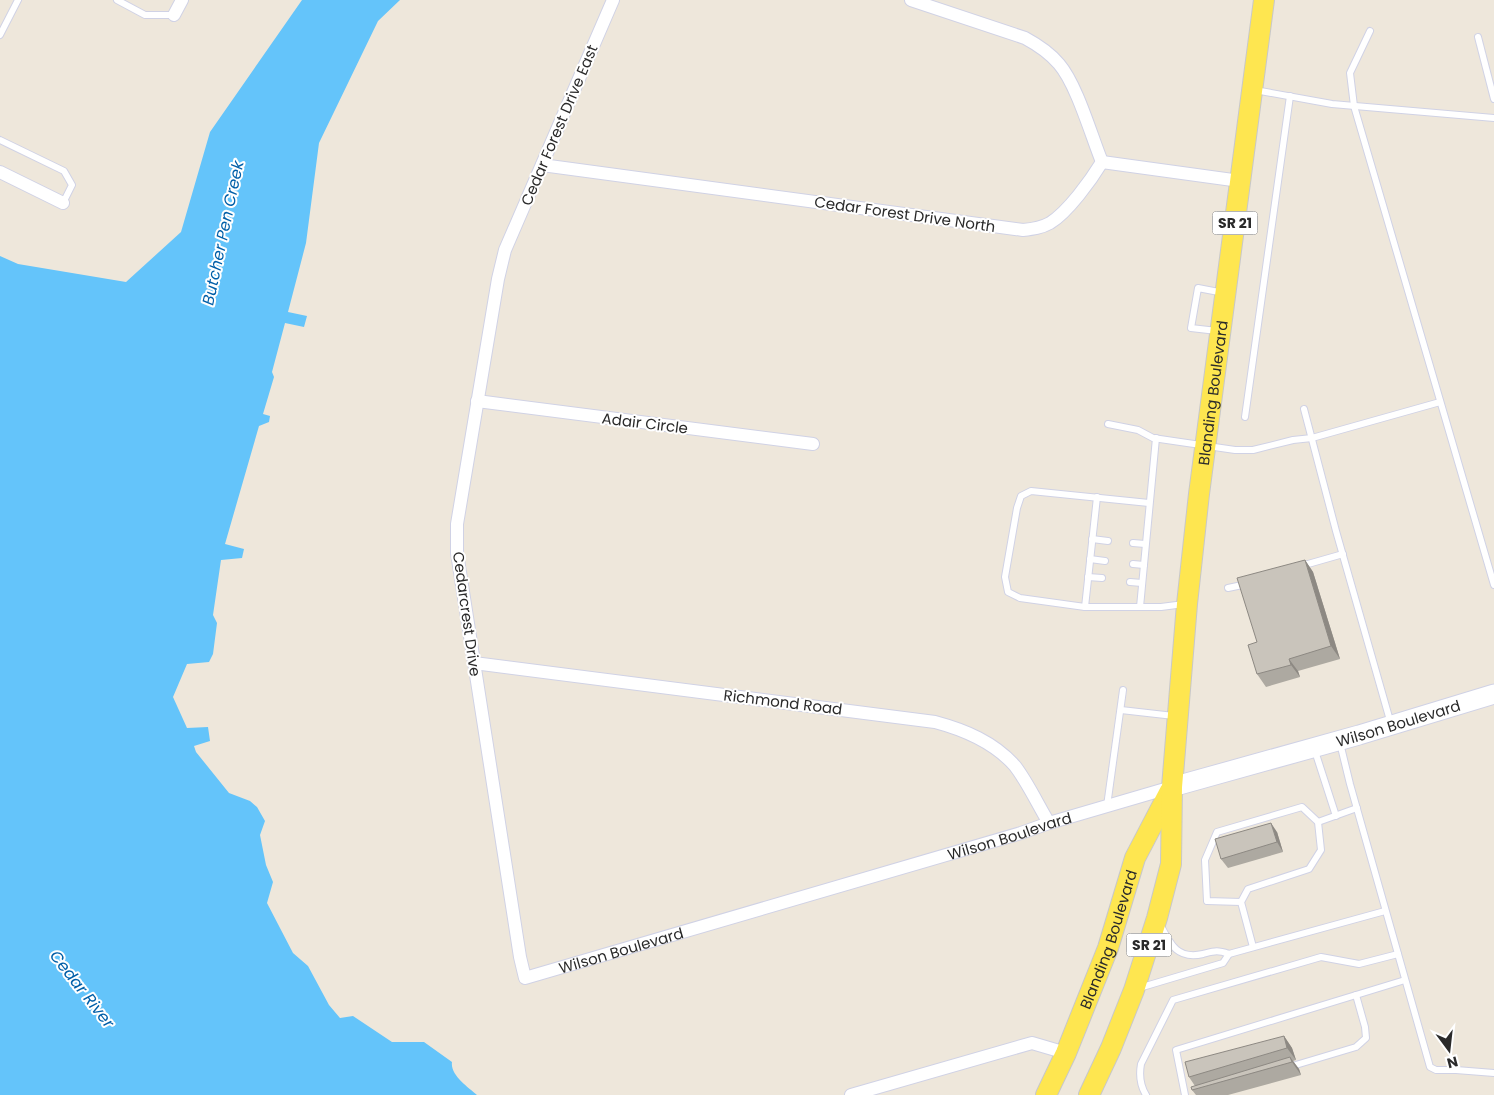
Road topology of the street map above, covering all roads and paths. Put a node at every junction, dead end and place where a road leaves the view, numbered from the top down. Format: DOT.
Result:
graph roads {
  1 [pos="18,0"];
  2 [pos="117,0"];
  3 [pos="182,0"];
  4 [pos="613,0"];
  5 [pos="912,0"];
  6 [pos="1264,0"];
  7 [pos="174,15"];
  8 [pos="1370,31"];
  9 [pos="0,35"];
  10 [pos="1478,38"];
  11 [pos="1252,89"];
  12 [pos="1290,96"];
  13 [pos="1494,99"];
  14 [pos="1354,106"];
  15 [pos="1494,118"];
  16 [pos="0,140"];
  17 [pos="1102,162"];
  18 [pos="542,165"];
  19 [pos="0,172"];
  20 [pos="1240,181"];
  21 [pos="62,203"];
  22 [pos="506,250"];
  23 [pos="1226,293"];
  24 [pos="1221,331"];
  25 [pos="477,401"];
  26 [pos="1440,402"];
  27 [pos="1304,410"];
  28 [pos="1245,417"];
  29 [pos="1108,424"];
  30 [pos="1156,438"];
  31 [pos="1312,438"];
  32 [pos="813,444"];
  33 [pos="1205,447"];
  34 [pos="1097,497"];
  35 [pos="1149,503"];
  36 [pos="1092,539"];
  37 [pos="1108,540"];
  38 [pos="1133,543"];
  39 [pos="1145,544"];
  40 [pos="1343,554"];
  41 [pos="1090,559"];
  42 [pos="1105,561"];
  43 [pos="1133,564"];
  44 [pos="1144,565"];
  45 [pos="1290,569"];
  46 [pos="1088,577"];
  47 [pos="1102,578"];
  48 [pos="1256,580"];
  49 [pos="1130,582"];
  50 [pos="1142,583"];
  51 [pos="1494,585"];
  52 [pos="1228,588"];
  53 [pos="1187,604"];
  54 [pos="1085,607"];
  55 [pos="1140,607"];
  56 [pos="474,663"];
  57 [pos="1123,690"];
  58 [pos="1494,694"];
  59 [pos="1121,710"];
  60 [pos="1178,716"];
  61 [pos="1391,724"];
  62 [pos="1339,740"];
  63 [pos="1314,747"];
  64 [pos="1172,787"];
  65 [pos="1107,807"];
  66 [pos="1357,808"];
  67 [pos="1336,816"];
  68 [pos="1318,822"];
  69 [pos="1049,823"];
  70 [pos="1241,902"];
  71 [pos="1386,911"];
  72 [pos="1157,918"];
  73 [pos="1253,948"];
  74 [pos="1230,954"];
  75 [pos="1398,954"];
  76 [pos="525,978"];
  77 [pos="1405,980"];
  78 [pos="1134,990"];
  79 [pos="1356,995"];
  80 [pos="1066,1053"];
  81 [pos="1281,1070"];
  82 [pos="1494,1073"];
  83 [pos="850,1095"];
  84 [pos="1046,1095"];
  85 [pos="1089,1095"];
  86 [pos="1146,1095"];
  87 [pos="1185,1095"];
  1 -- 9 [label="lane"];
  2 -- 7 [label="lane"];
  3 -- 7 [label="street"];
  4 -- 18 [label="street, Cedar Forest Drive East"];
  5 -- 17 [label="street"];
  6 -- 11 [label="main road, Blanding Boulevard / SR 21"];
  8 -- 14 [label="lane"];
  10 -- 13 [label="lane"];
  11 -- 12 [label="lane"];
  11 -- 20 [label="main road, Blanding Boulevard / SR 21"];
  12 -- 14 [label="lane"];
  12 -- 28 [label="lane"];
  14 -- 15 [label="lane"];
  14 -- 26 [label="lane"];
  16 -- 21 [label="lane"];
  17 -- 18 [label="street, Cedar Forest Drive North"];
  17 -- 20 [label="street"];
  18 -- 22 [label="street, Cedar Forest Drive East"];
  19 -- 21 [label="street"];
  20 -- 23 [label="main road, Blanding Boulevard / SR 21"];
  22 -- 25 [label="street, Cedarcrest Drive"];
  23 -- 24 [label="main road, Blanding Boulevard / SR 21"];
  23 -- 24 [label="lane"];
  24 -- 33 [label="main road, Blanding Boulevard / SR 21"];
  25 -- 32 [label="street, Adair Circle"];
  25 -- 56 [label="street, Cedarcrest Drive"];
  26 -- 31 [label="lane"];
  26 -- 51 [label="lane"];
  27 -- 31 [label="lane"];
  29 -- 30 [label="lane"];
  30 -- 33 [label="lane"];
  30 -- 35 [label="lane"];
  31 -- 33 [label="lane"];
  31 -- 40 [label="lane"];
  33 -- 53 [label="main road, Blanding Boulevard / SR 21"];
  34 -- 35 [label="lane"];
  34 -- 36 [label="lane"];
  34 -- 54 [label="lane"];
  35 -- 39 [label="lane"];
  36 -- 37 [label="lane"];
  36 -- 41 [label="lane"];
  38 -- 39 [label="lane"];
  39 -- 44 [label="lane"];
  40 -- 45 [label="lane"];
  40 -- 61 [label="lane"];
  41 -- 42 [label="lane"];
  41 -- 46 [label="lane"];
  43 -- 44 [label="lane"];
  44 -- 50 [label="lane"];
  46 -- 47 [label="lane"];
  46 -- 54 [label="lane"];
  48 -- 52 [label="lane"];
  49 -- 50 [label="lane"];
  50 -- 55 [label="lane"];
  53 -- 55 [label="lane"];
  53 -- 60 [label="main road, Blanding Boulevard / SR 21"];
  54 -- 55 [label="lane"];
  56 -- 69 [label="street, Richmond Road"];
  56 -- 76 [label="street, Cedarcrest Drive"];
  57 -- 59 [label="lane"];
  58 -- 61 [label="main road, Wilson Boulevard"];
  59 -- 60 [label="lane"];
  59 -- 65 [label="lane"];
  60 -- 64 [label="main road, Blanding Boulevard / SR 21"];
  61 -- 62 [label="main road, Wilson Boulevard"];
  62 -- 63 [label="main road, Wilson Boulevard"];
  62 -- 66 [label="lane"];
  63 -- 64 [label="main road, Wilson Boulevard"];
  63 -- 67 [label="lane"];
  64 -- 65 [label="street, Wilson Boulevard"];
  64 -- 72 [label="main road, Blanding Boulevard / SR 21"];
  64 -- 80 [label="main road, Blanding Boulevard / SR 21"];
  65 -- 69 [label="street, Wilson Boulevard"];
  66 -- 67 [label="lane"];
  66 -- 71 [label="lane"];
  67 -- 68 [label="lane"];
  68 -- 70 [label="lane"];
  68 -- 70 [label="lane"];
  69 -- 76 [label="street, Wilson Boulevard"];
  70 -- 73 [label="lane"];
  71 -- 73 [label="lane"];
  71 -- 75 [label="lane"];
  72 -- 74 [label="lane"];
  72 -- 78 [label="main road, Blanding Boulevard / SR 21"];
  73 -- 74 [label="lane"];
  74 -- 78 [label="lane"];
  75 -- 77 [label="lane"];
  75 -- 86 [label="lane"];
  77 -- 79 [label="lane"];
  77 -- 82 [label="lane"];
  78 -- 85 [label="main road, Blanding Boulevard / SR 21"];
  79 -- 81 [label="lane"];
  79 -- 87 [label="lane"];
  80 -- 83 [label="street"];
  80 -- 84 [label="main road, Blanding Boulevard / SR 21"];
}
